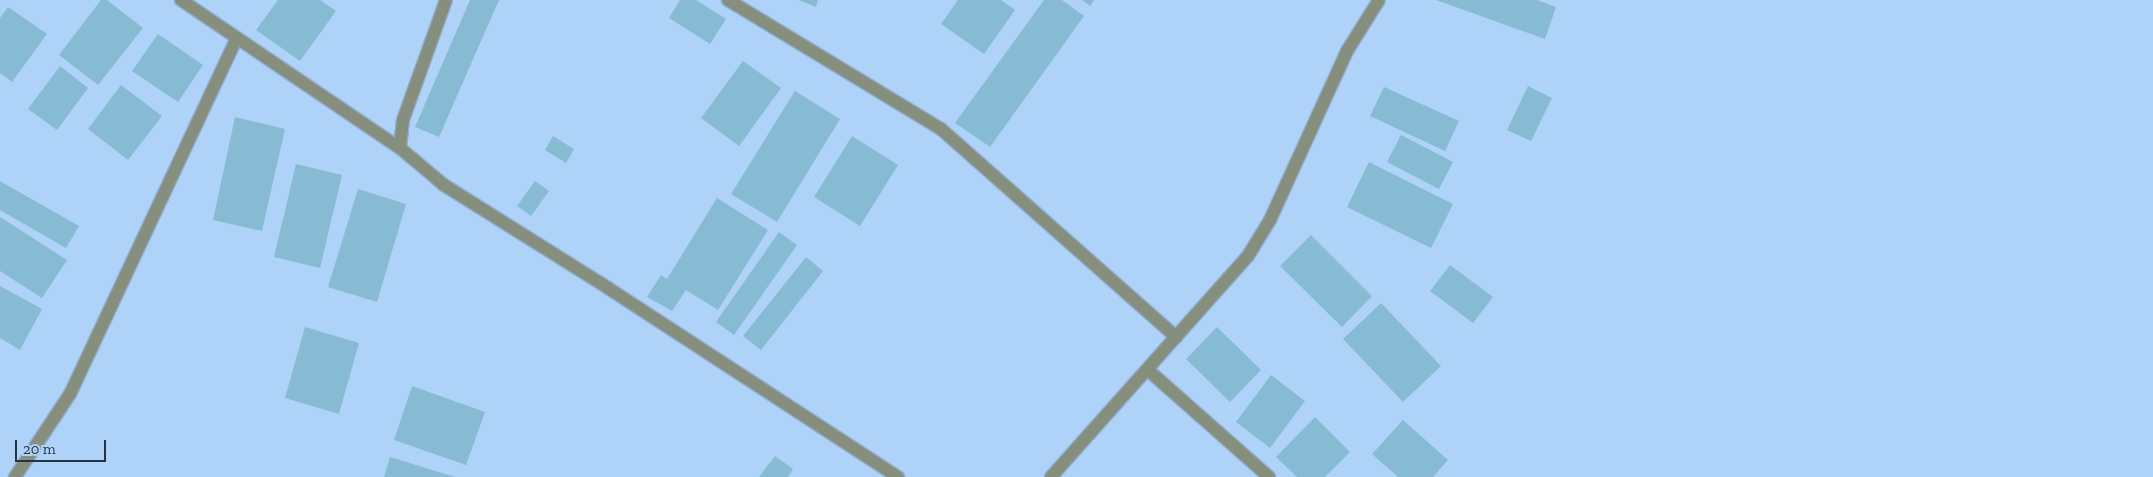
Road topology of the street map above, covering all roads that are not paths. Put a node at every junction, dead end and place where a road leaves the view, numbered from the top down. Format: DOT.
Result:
graph roads {
  1 [pos="181,0"];
  2 [pos="446,0"];
  3 [pos="728,0"];
  4 [pos="1379,0"];
  5 [pos="237,38"];
  6 [pos="400,148"];
  7 [pos="1176,337"];
  8 [pos="1148,370"];
  9 [pos="15,477"];
  10 [pos="898,477"];
  11 [pos="1051,477"];
  12 [pos="1269,477"];
  1 -- 5 [label="street"];
  2 -- 6 [label="street"];
  3 -- 7 [label="street"];
  4 -- 7 [label="street"];
  5 -- 6 [label="street"];
  5 -- 9 [label="street"];
  6 -- 10 [label="street"];
  7 -- 8 [label="street"];
  8 -- 11 [label="street"];
  8 -- 12 [label="street"];
}
